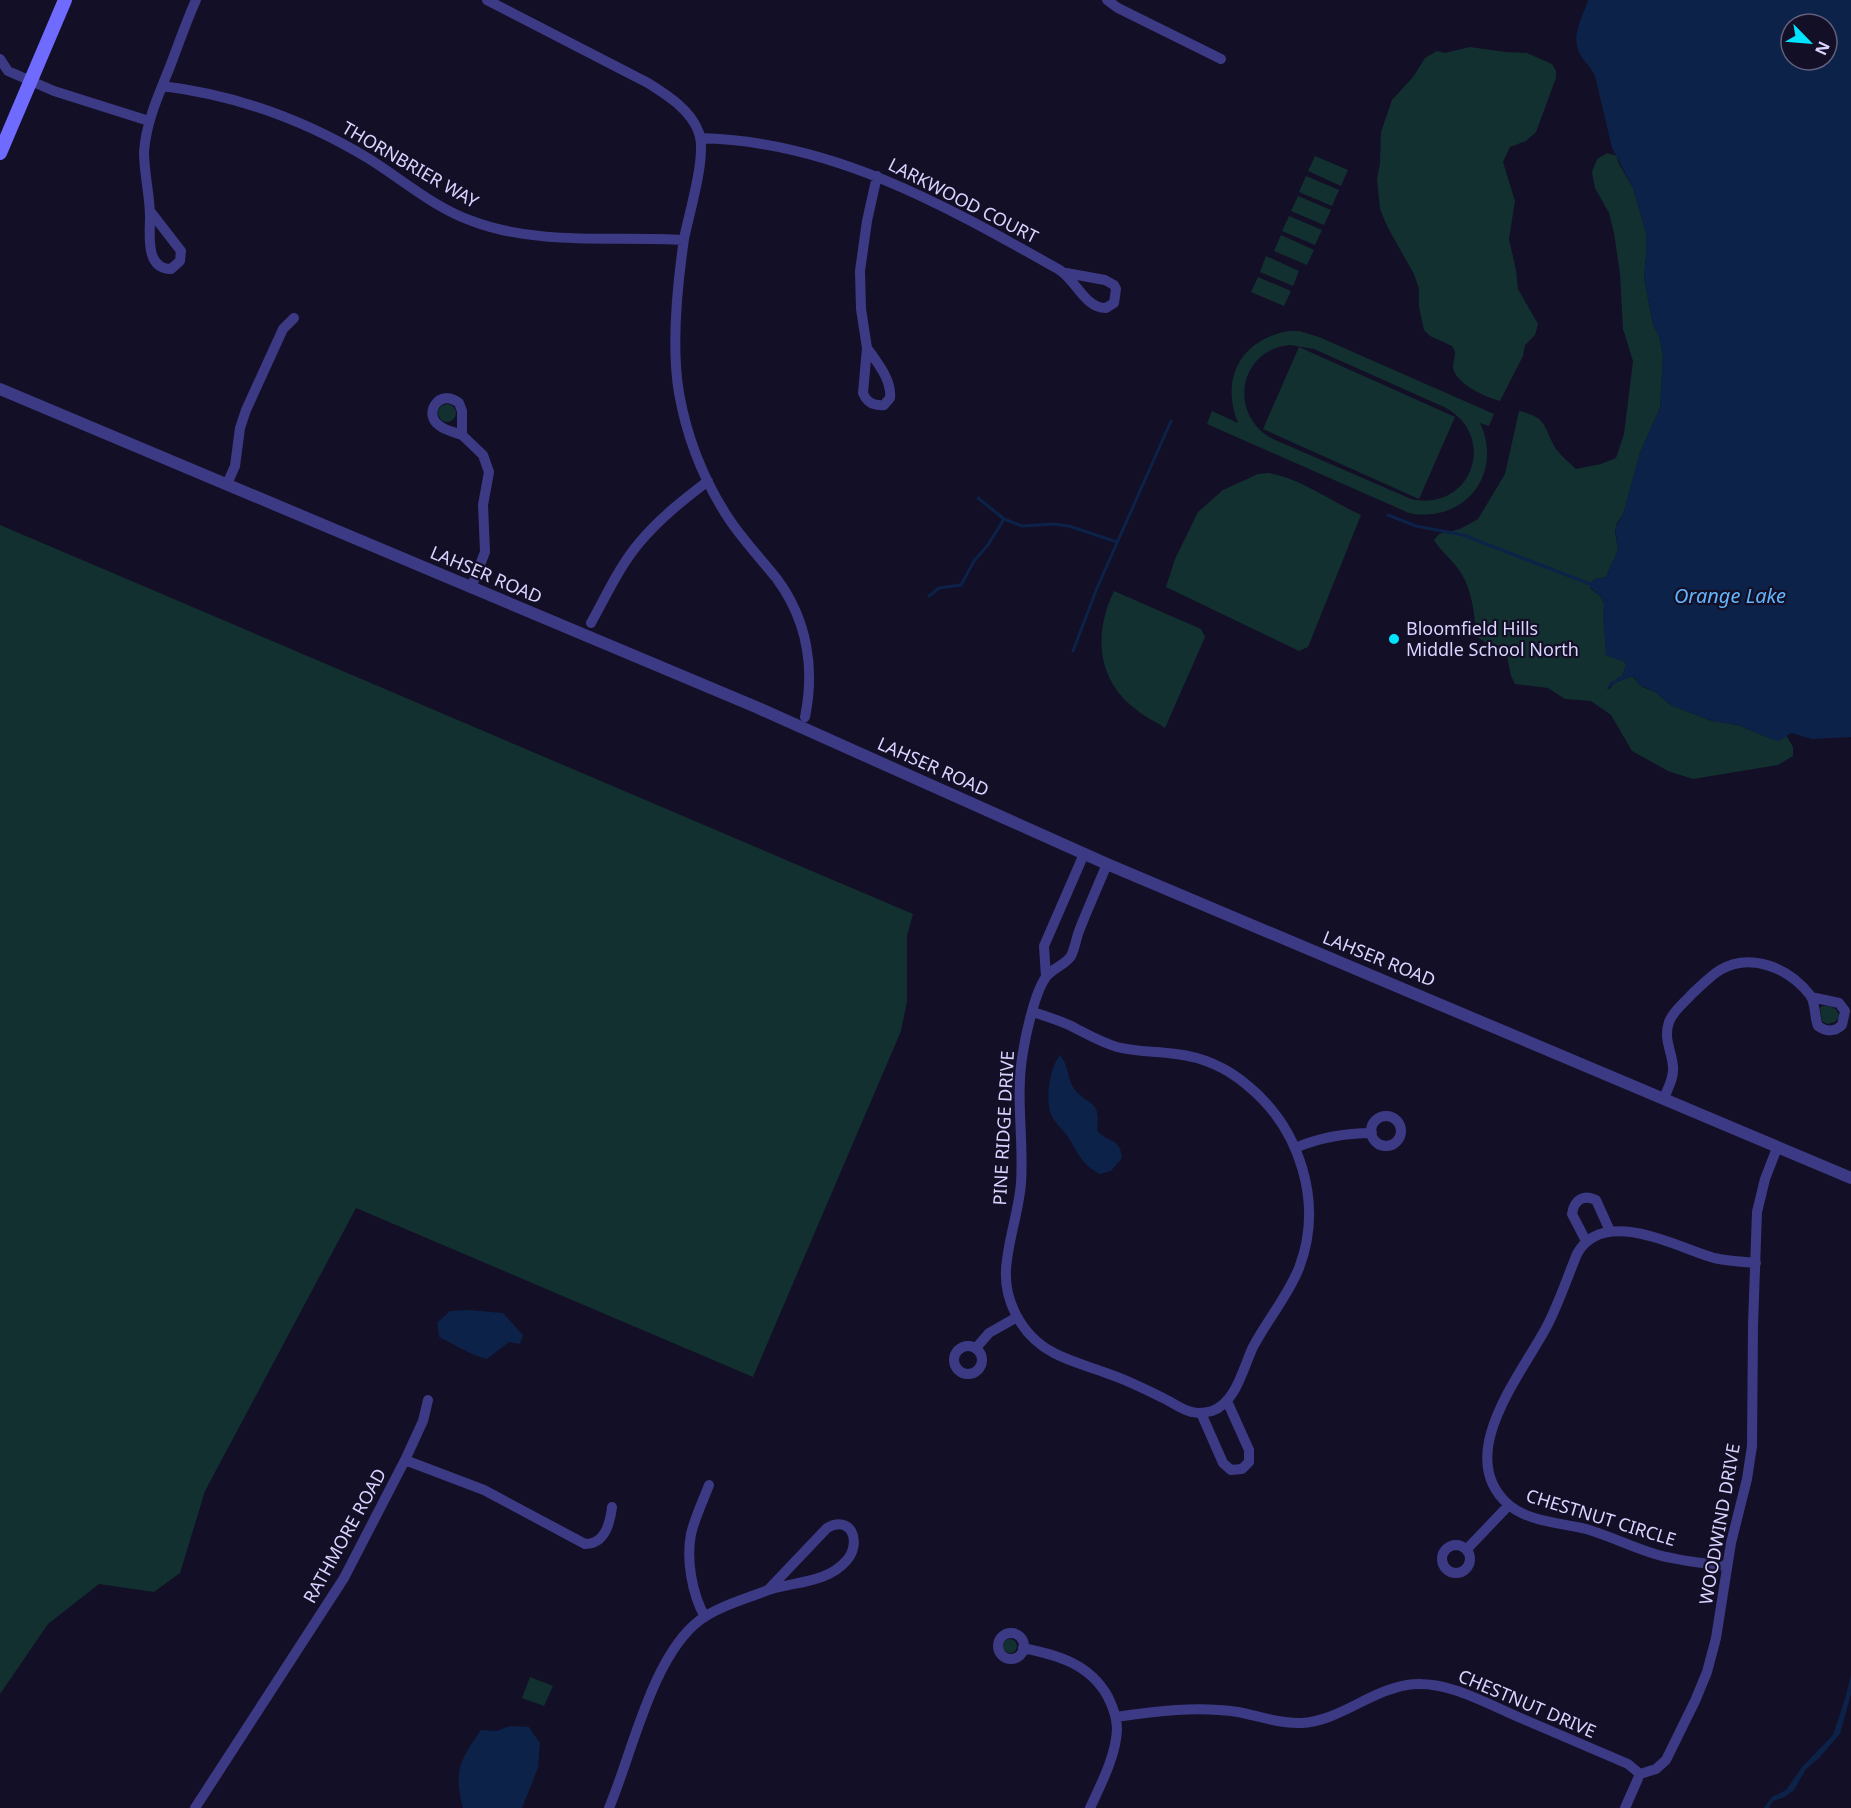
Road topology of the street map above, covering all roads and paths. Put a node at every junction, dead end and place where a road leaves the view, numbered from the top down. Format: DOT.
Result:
graph roads {
  1 [pos="65,0"];
  2 [pos="196,0"];
  3 [pos="487,0"];
  4 [pos="1107,0"];
  5 [pos="0,59"];
  6 [pos="1221,59"];
  7 [pos="31,81"];
  8 [pos="162,86"];
  9 [pos="149,121"];
  10 [pos="700,138"];
  11 [pos="0,153"];
  12 [pos="877,176"];
  13 [pos="150,211"];
  14 [pos="684,240"];
  15 [pos="1066,273"];
  16 [pos="294,318"];
  17 [pos="867,348"];
  18 [pos="0,389"];
  19 [pos="462,435"];
  20 [pos="708,481"];
  21 [pos="227,484"];
  22 [pos="471,588"];
  23 [pos="591,623"];
  24 [pos="805,717"];
  25 [pos="1084,855"];
  26 [pos="1107,864"];
  27 [pos="1046,977"];
  28 [pos="1811,997"];
  29 [pos="1033,1012"];
  30 [pos="1664,1098"];
  31 [pos="1372,1133"];
  32 [pos="1295,1148"];
  33 [pos="1777,1148"];
  34 [pos="1851,1178"];
  35 [pos="1610,1231"];
  36 [pos="1586,1241"];
  37 [pos="1756,1263"];
  38 [pos="1017,1317"];
  39 [pos="976,1348"];
  40 [pos="428,1400"];
  41 [pos="1227,1401"];
  42 [pos="1201,1413"];
  43 [pos="405,1460"];
  44 [pos="709,1485"];
  45 [pos="1509,1505"];
  46 [pos="612,1507"];
  47 [pos="1467,1549"];
  48 [pos="1727,1566"];
  49 [pos="769,1589"];
  50 [pos="705,1617"];
  51 [pos="1023,1648"];
  52 [pos="1116,1717"];
  53 [pos="1641,1774"];
  54 [pos="195,1808"];
  55 [pos="609,1808"];
  56 [pos="1090,1808"];
  57 [pos="1625,1808"];
  1 -- 7 [label="main road"];
  2 -- 8 [label="street"];
  3 -- 10 [label="street"];
  4 -- 6 [label="street"];
  5 -- 7 [label="street"];
  7 -- 9 [label="street"];
  7 -- 11 [label="main road"];
  8 -- 9 [label="street"];
  8 -- 14 [label="street, THORNBRIER WAY"];
  9 -- 13 [label="street"];
  10 -- 12 [label="street, LARKWOOD COURT"];
  10 -- 14 [label="street"];
  12 -- 15 [label="street, LARKWOOD COURT"];
  12 -- 17 [label="street"];
  13 -- 13 [label="street"];
  14 -- 20 [label="street"];
  15 -- 15 [label="street, LARKWOOD COURT"];
  16 -- 21 [label="street"];
  17 -- 17 [label="street"];
  18 -- 21 [label="street, LAHSER ROAD"];
  19 -- 22 [label="street"];
  20 -- 23 [label="street"];
  20 -- 24 [label="street"];
  21 -- 22 [label="street, LAHSER ROAD"];
  22 -- 25 [label="street, LAHSER ROAD"];
  25 -- 26 [label="street, LAHSER ROAD"];
  25 -- 27 [label="street, PINE RIDGE DRIVE"];
  26 -- 27 [label="street, PINE RIDGE DRIVE"];
  26 -- 30 [label="street, LAHSER ROAD"];
  27 -- 29 [label="street, PINE RIDGE DRIVE"];
  28 -- 30 [label="street"];
  29 -- 32 [label="street"];
  29 -- 38 [label="street, PINE RIDGE DRIVE"];
  30 -- 33 [label="street, LAHSER ROAD"];
  31 -- 32 [label="street"];
  32 -- 41 [label="street"];
  33 -- 34 [label="street, LAHSER ROAD"];
  33 -- 37 [label="street, WOODWIND DRIVE"];
  35 -- 36 [label="street"];
  35 -- 36 [label="street"];
  35 -- 37 [label="street"];
  36 -- 45 [label="street, CHESTNUT CIRCLE"];
  37 -- 48 [label="street, WOODWIND DRIVE"];
  38 -- 39 [label="street"];
  38 -- 42 [label="street, PINE RIDGE DRIVE"];
  40 -- 43 [label="street"];
  41 -- 42 [label="street"];
  41 -- 42 [label="street"];
  43 -- 46 [label="street, RATHMORE ROAD"];
  43 -- 54 [label="street, RATHMORE ROAD"];
  44 -- 50 [label="street"];
  45 -- 47 [label="street"];
  45 -- 48 [label="street, CHESTNUT CIRCLE"];
  48 -- 53 [label="street, WOODWIND DRIVE"];
  49 -- 49 [label="street"];
  49 -- 50 [label="street"];
  50 -- 55 [label="street"];
  51 -- 52 [label="street"];
  52 -- 53 [label="street, CHESTNUT DRIVE"];
  52 -- 56 [label="street"];
  53 -- 57 [label="street"];
}
